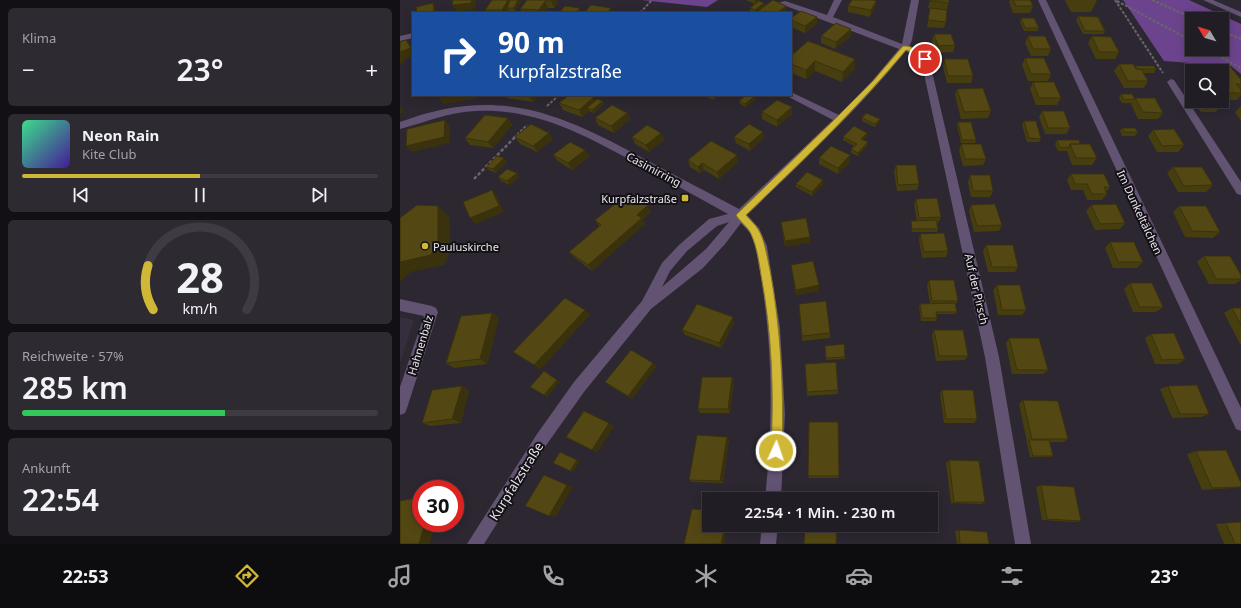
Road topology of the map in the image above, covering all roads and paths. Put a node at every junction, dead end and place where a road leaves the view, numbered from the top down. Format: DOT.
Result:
graph roads {
  1 [pos="652,0"];
  2 [pos="838,0"];
  3 [pos="914,0"];
  4 [pos="1042,0"];
  5 [pos="1116,0"];
  6 [pos="1152,0"];
  7 [pos="1208,0"];
  8 [pos="782,3"];
  9 [pos="641,12"];
  10 [pos="1185,15"];
  11 [pos="1241,15"];
  12 [pos="829,18"];
  13 [pos="1229,34"];
  14 [pos="412,35"];
  15 [pos="1185,37"];
  16 [pos="400,39"];
  17 [pos="1241,39"];
  18 [pos="905,47"];
  19 [pos="1219,56"];
  20 [pos="1241,68"];
  21 [pos="1171,82"];
  22 [pos="558,96"];
  23 [pos="792,96"];
  24 [pos="545,108"];
  25 [pos="840,119"];
  26 [pos="527,124"];
  27 [pos="400,126"];
  28 [pos="474,179"];
  29 [pos="1241,191"];
  30 [pos="740,215"];
  31 [pos="646,305"];
  32 [pos="400,306"];
  33 [pos="400,408"];
  34 [pos="1241,424"];
  35 [pos="773,492"];
  36 [pos="769,532"];
  37 [pos="475,544"];
  38 [pos="768,544"];
  39 [pos="1022,544"];
  1 -- 9 [label="path"];
  2 -- 12 [label="street"];
  3 -- 18 [label="street, Kurpfalzstraße"];
  4 -- 34 [label="street, Im Dunkeltälchen"];
  5 -- 15 [label="path"];
  5 -- 21 [label="path"];
  6 -- 10 [label="path"];
  7 -- 11 [label="street"];
  8 -- 12 [label="street, Auf der Pirsch"];
  12 -- 18 [label="street, Auf der Pirsch"];
  13 -- 17 [label="path"];
  14 -- 16 [label="street"];
  18 -- 25 [label="street, Kurpfalzstraße"];
  18 -- 39 [label="street, Auf der Pirsch"];
  19 -- 20 [label="path"];
  21 -- 29 [label="street"];
  22 -- 24 [label="path"];
  23 -- 25 [label="street"];
  25 -- 30 [label="street, Kurpfalzstraße"];
  26 -- 28 [label="path"];
  27 -- 30 [label="street, Casimirring"];
  30 -- 31 [label="street, Kurpfalzstraße"];
  30 -- 31 [label="street, Kurpfalzstraße"];
  30 -- 35 [label="street, Casimirring"];
  31 -- 37 [label="street, Kurpfalzstraße"];
  32 -- 33 [label="street, Hahnenbalz"];
  36 -- 38 [label="street"];
}
